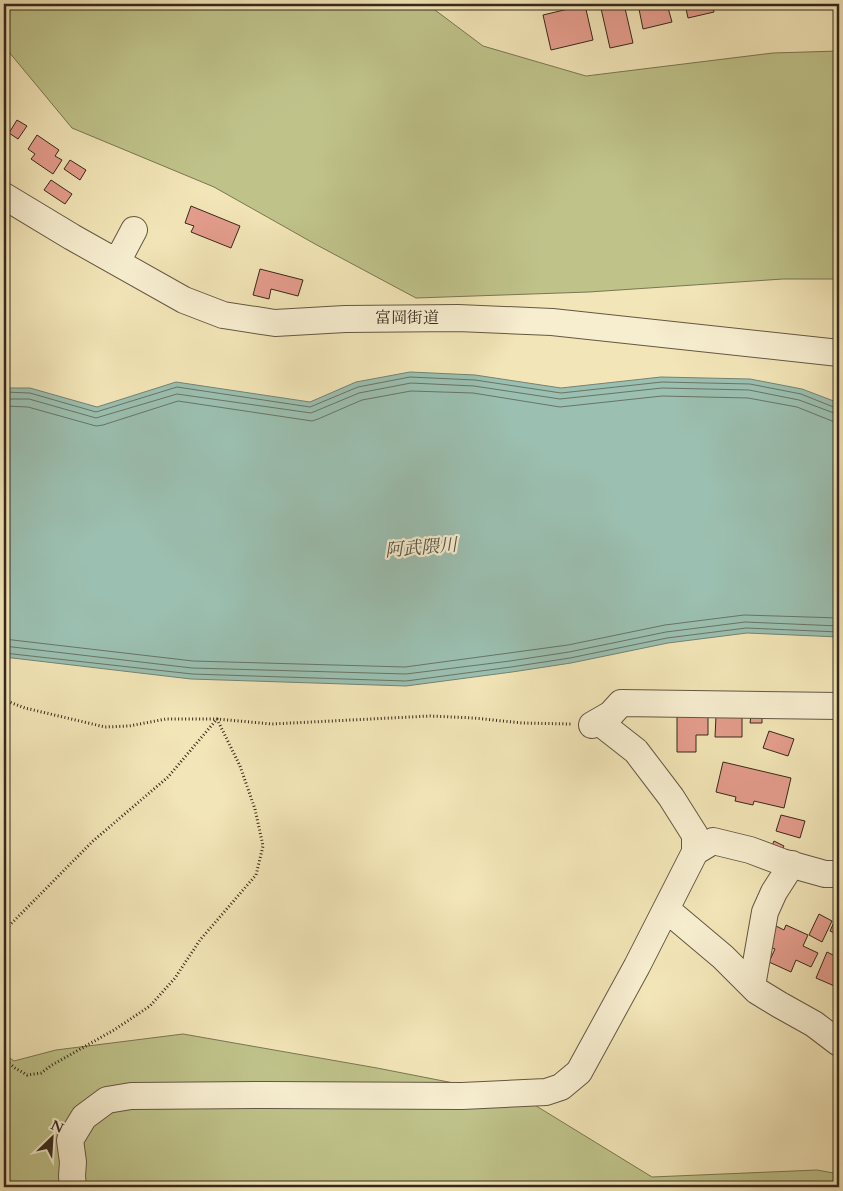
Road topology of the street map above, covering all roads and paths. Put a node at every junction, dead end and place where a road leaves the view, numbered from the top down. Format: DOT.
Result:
graph roads {
  1 [pos="4,196"];
  2 [pos="134,230"];
  3 [pos="117,262"];
  4 [pos="839,354"];
  5 [pos="4,700"];
  6 [pos="839,706"];
  7 [pos="217,719"];
  8 [pos="596,723"];
  9 [pos="695,852"];
  10 [pos="792,864"];
  11 [pos="839,874"];
  12 [pos="666,909"];
  13 [pos="4,931"];
  14 [pos="752,986"];
  15 [pos="839,1043"];
  16 [pos="4,1059"];
  17 [pos="74,1187"];
  1 -- 3 [label="street, 富岡街道"];
  2 -- 3 [label="street"];
  3 -- 4 [label="street, 富岡街道"];
  5 -- 7 [label="path"];
  6 -- 8 [label="street"];
  7 -- 8 [label="path"];
  7 -- 13 [label="path"];
  7 -- 16 [label="path"];
  8 -- 9 [label="street"];
  9 -- 10 [label="street"];
  9 -- 12 [label="street"];
  10 -- 11 [label="street"];
  10 -- 14 [label="street"];
  12 -- 14 [label="street"];
  12 -- 17 [label="street"];
  14 -- 15 [label="street"];
}
